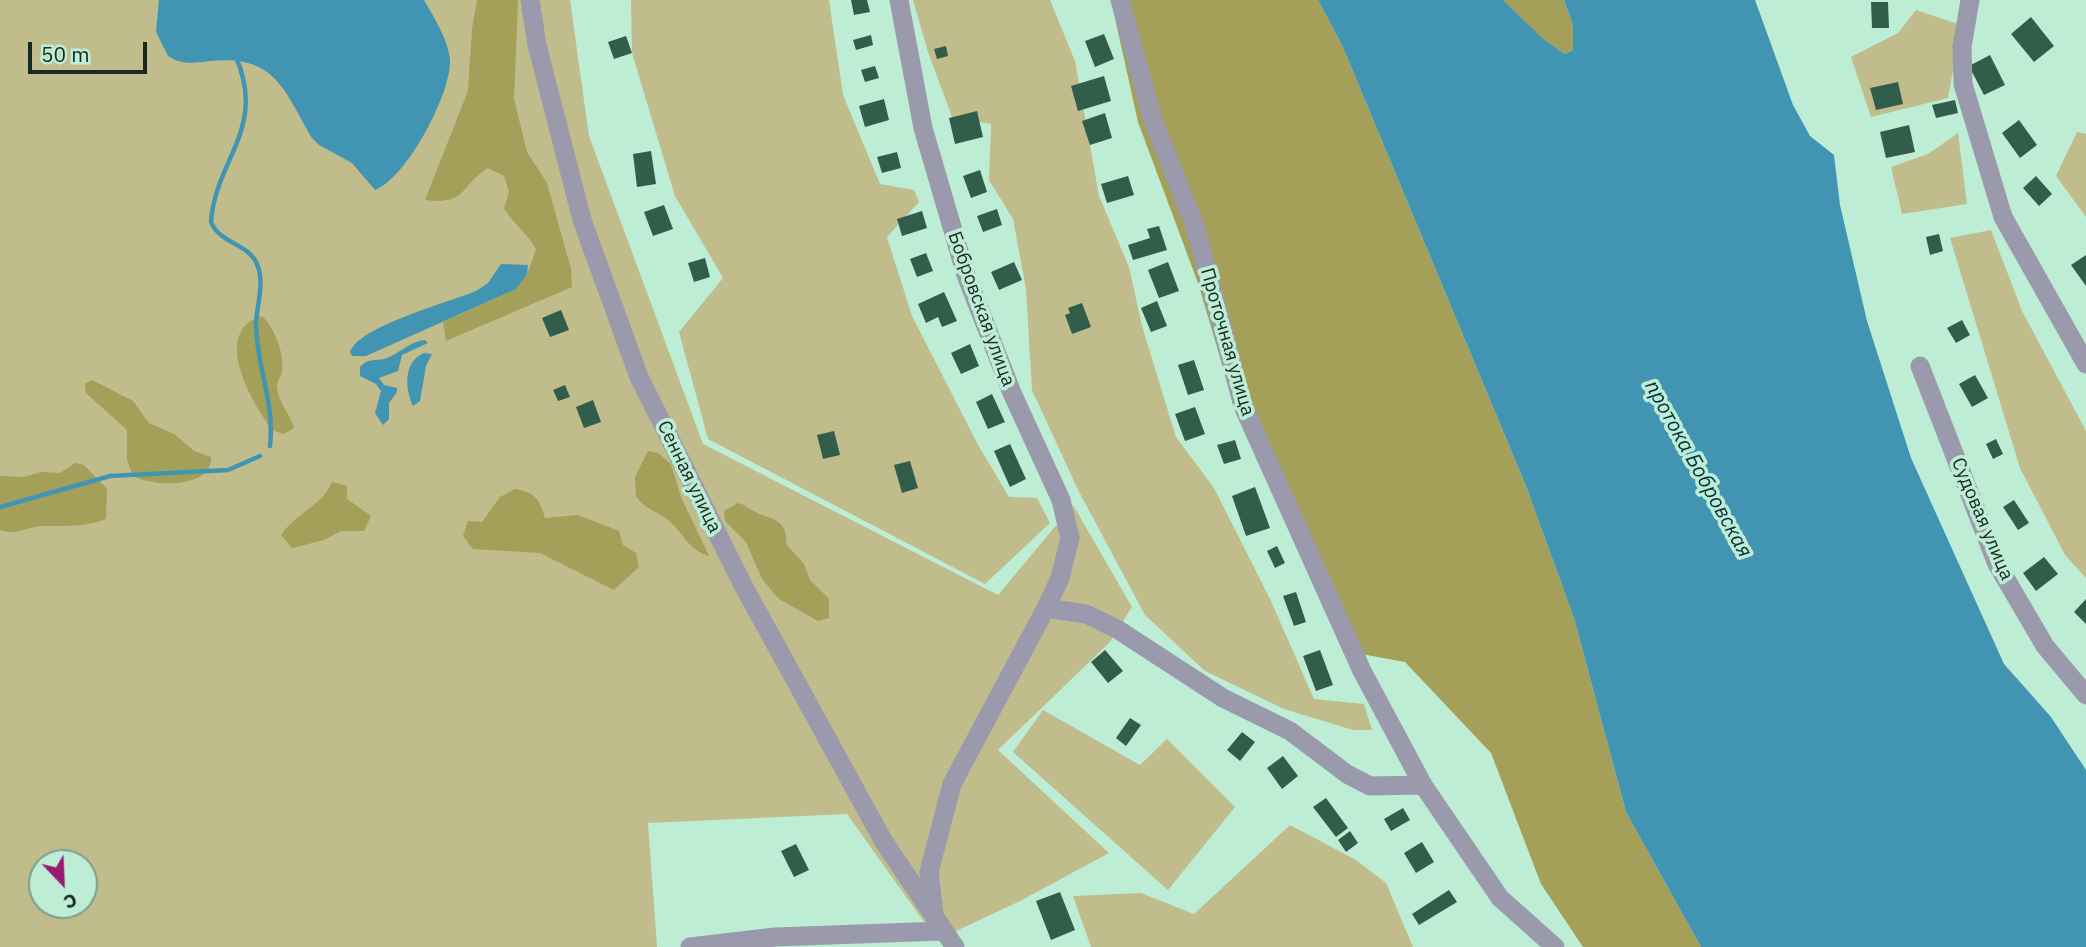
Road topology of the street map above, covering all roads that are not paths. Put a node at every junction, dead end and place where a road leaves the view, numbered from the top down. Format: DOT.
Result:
graph roads {
  1 [pos="530,0"];
  2 [pos="898,0"];
  3 [pos="1120,0"];
  4 [pos="1970,0"];
  5 [pos="2086,364"];
  6 [pos="1920,366"];
  7 [pos="1046,608"];
  8 [pos="2086,695"];
  9 [pos="1423,785"];
  10 [pos="944,932"];
  11 [pos="690,947"];
  12 [pos="1555,947"];
  1 -- 10 [label="street, Сенная улица"];
  2 -- 7 [label="street, Бобровская улица"];
  3 -- 9 [label="street, Проточная улица"];
  4 -- 5 [label="street"];
  6 -- 8 [label="street, Судовая улица"];
  7 -- 9 [label="street"];
  7 -- 10 [label="street, Бобровская улица"];
  9 -- 12 [label="street"];
  10 -- 11 [label="street"];
}
